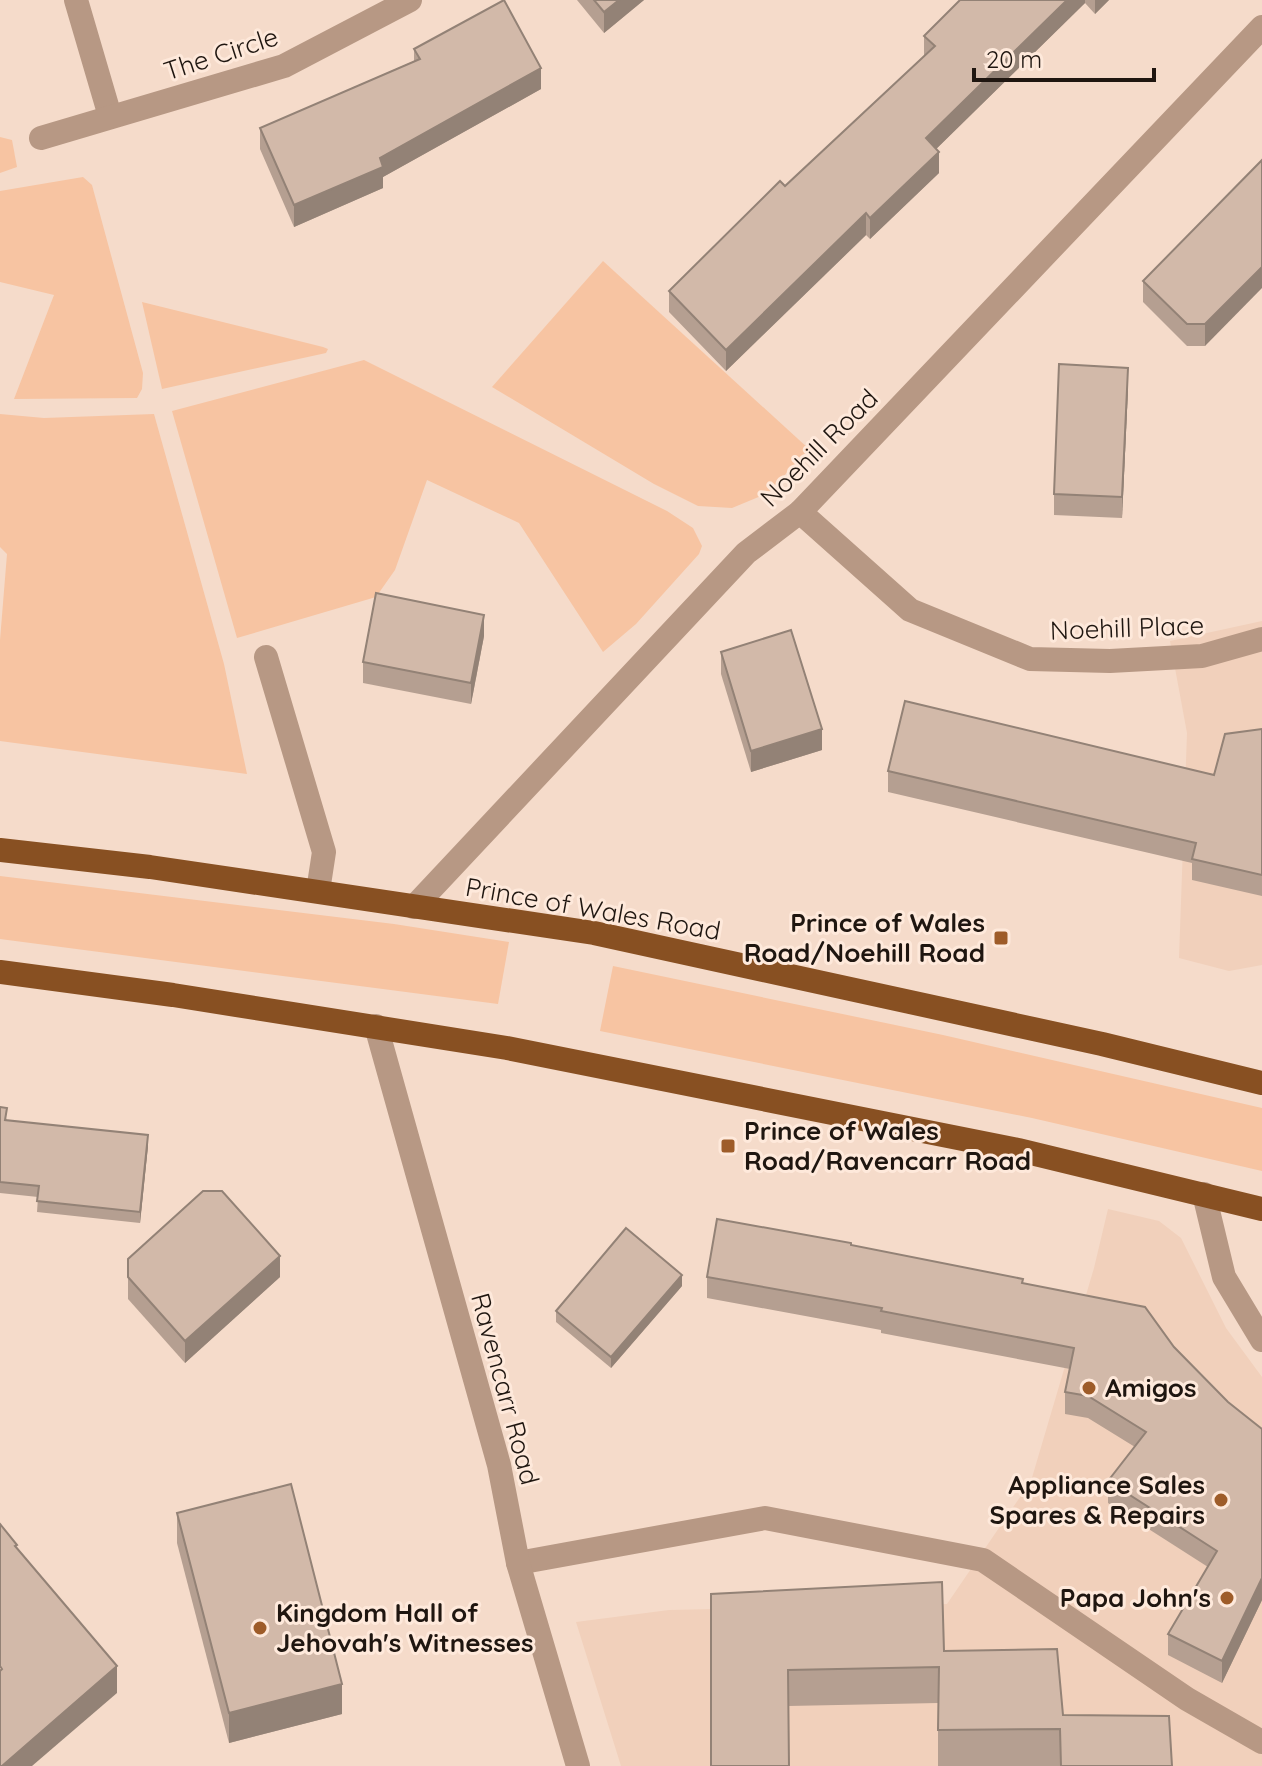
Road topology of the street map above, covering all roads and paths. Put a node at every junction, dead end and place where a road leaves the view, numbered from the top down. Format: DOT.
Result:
graph roads {
  1 [pos="76,0"];
  2 [pos="410,0"];
  3 [pos="1262,27"];
  4 [pos="110,116"];
  5 [pos="41,138"];
  6 [pos="800,512"];
  7 [pos="1262,639"];
  8 [pos="266,657"];
  9 [pos="0,850"];
  10 [pos="318,891"];
  11 [pos="414,907"];
  12 [pos="0,972"];
  13 [pos="376,1026"];
  14 [pos="1262,1083"];
  15 [pos="1204,1194"];
  16 [pos="1262,1209"];
  17 [pos="1262,1340"];
  18 [pos="518,1563"];
  19 [pos="1262,1742"];
  20 [pos="578,1766"];
  1 -- 4 [label="street"];
  2 -- 4 [label="street, The Circle"];
  3 -- 6 [label="street, Noehill Road"];
  4 -- 5 [label="street, The Circle"];
  6 -- 7 [label="street, Noehill Place"];
  6 -- 11 [label="street, Noehill Road"];
  8 -- 10 [label="street"];
  9 -- 10 [label="highway, Prince of Wales Road"];
  10 -- 11 [label="highway, Prince of Wales Road"];
  11 -- 14 [label="highway, Prince of Wales Road"];
  12 -- 13 [label="highway"];
  13 -- 15 [label="highway"];
  13 -- 18 [label="street, Ravencarr Road"];
  15 -- 16 [label="highway"];
  15 -- 17 [label="street"];
  18 -- 19 [label="street"];
  18 -- 20 [label="street, Ravencarr Road"];
}
